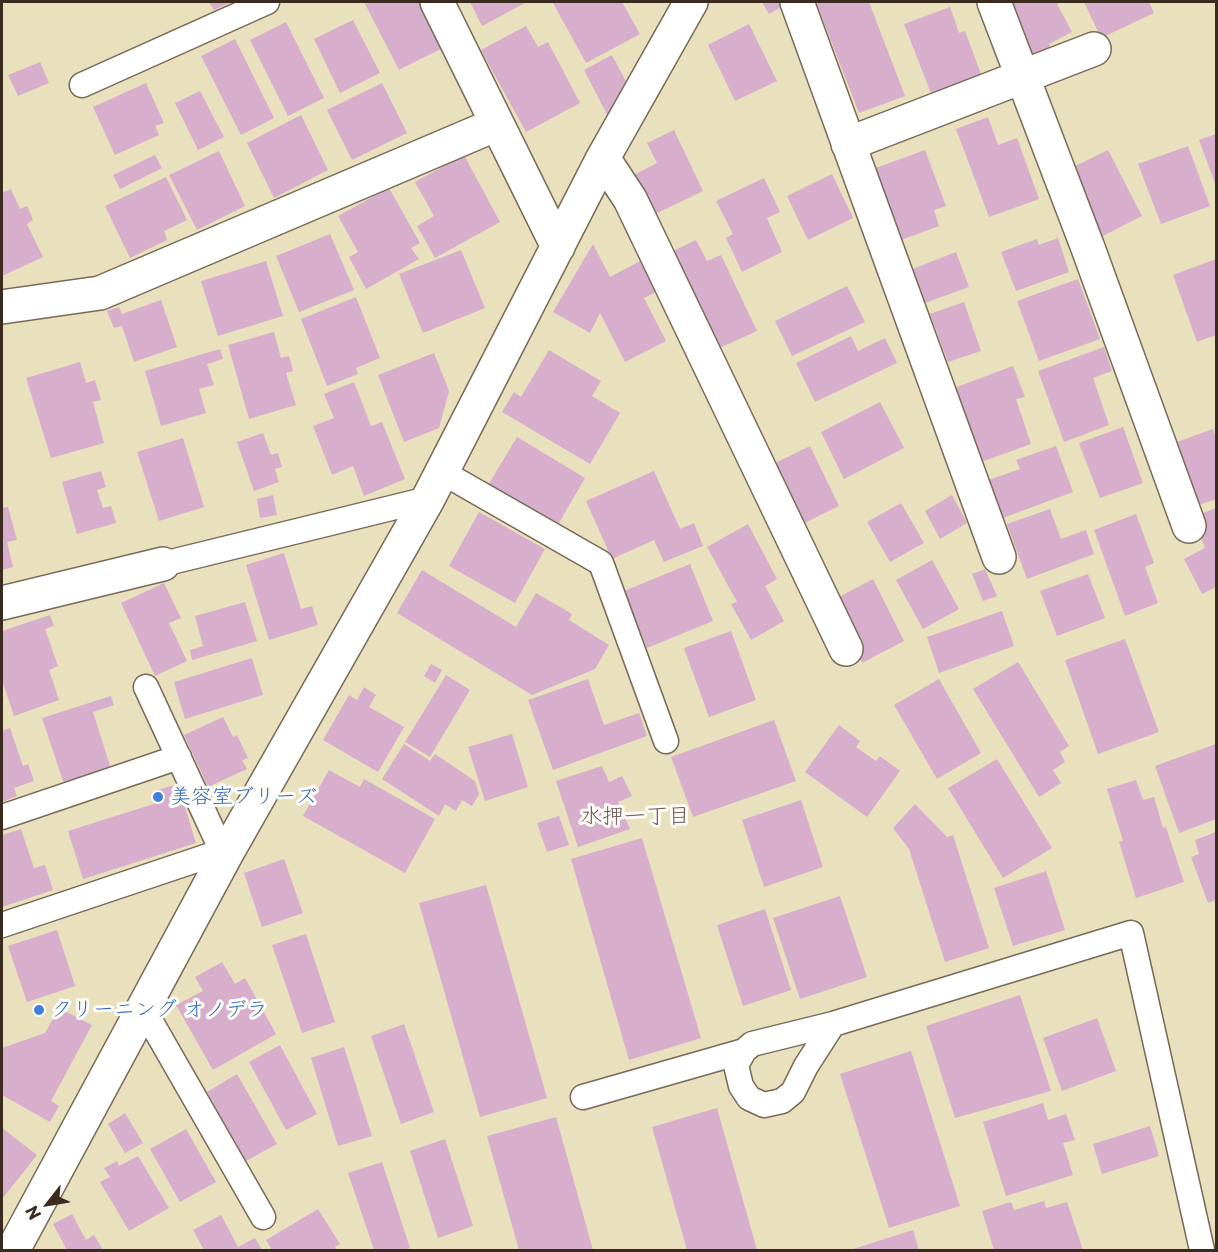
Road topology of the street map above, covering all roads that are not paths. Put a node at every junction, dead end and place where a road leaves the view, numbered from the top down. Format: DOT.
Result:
graph roads {
  1 [pos="267,2"];
  2 [pos="437,2"];
  3 [pos="692,2"];
  4 [pos="797,2"];
  5 [pos="994,2"];
  6 [pos="1094,49"];
  7 [pos="1022,76"];
  8 [pos="82,85"];
  9 [pos="497,124"];
  10 [pos="848,144"];
  11 [pos="603,158"];
  12 [pos="558,247"];
  13 [pos="2,307"];
  14 [pos="435,485"];
  15 [pos="1189,526"];
  16 [pos="999,557"];
  17 [pos="163,564"];
  18 [pos="2,603"];
  19 [pos="846,649"];
  20 [pos="146,687"];
  21 [pos="666,741"];
  22 [pos="179,758"];
  23 [pos="2,817"];
  24 [pos="226,850"];
  25 [pos="2,926"];
  26 [pos="143,1008"];
  27 [pos="833,1024"];
  28 [pos="744,1051"];
  29 [pos="583,1097"];
  30 [pos="263,1217"];
  31 [pos="13,1251"];
  32 [pos="1202,1251"];
  1 -- 8 [label="lane"];
  2 -- 9 [label="street"];
  3 -- 11 [label="street"];
  4 -- 10 [label="street"];
  5 -- 7 [label="street"];
  6 -- 7 [label="street"];
  7 -- 10 [label="street"];
  7 -- 15 [label="street"];
  9 -- 12 [label="street"];
  9 -- 13 [label="street"];
  10 -- 16 [label="street"];
  11 -- 12 [label="street"];
  11 -- 19 [label="street"];
  12 -- 14 [label="street"];
  14 -- 17 [label="lane"];
  14 -- 21 [label="lane"];
  14 -- 24 [label="street"];
  17 -- 18 [label="street"];
  20 -- 22 [label="lane"];
  22 -- 23 [label="lane"];
  22 -- 24 [label="lane"];
  24 -- 25 [label="lane"];
  24 -- 26 [label="street"];
  26 -- 30 [label="lane"];
  26 -- 31 [label="street"];
  27 -- 28 [label="lane"];
  27 -- 28 [label="lane"];
  27 -- 32 [label="lane"];
  28 -- 29 [label="lane"];
}
